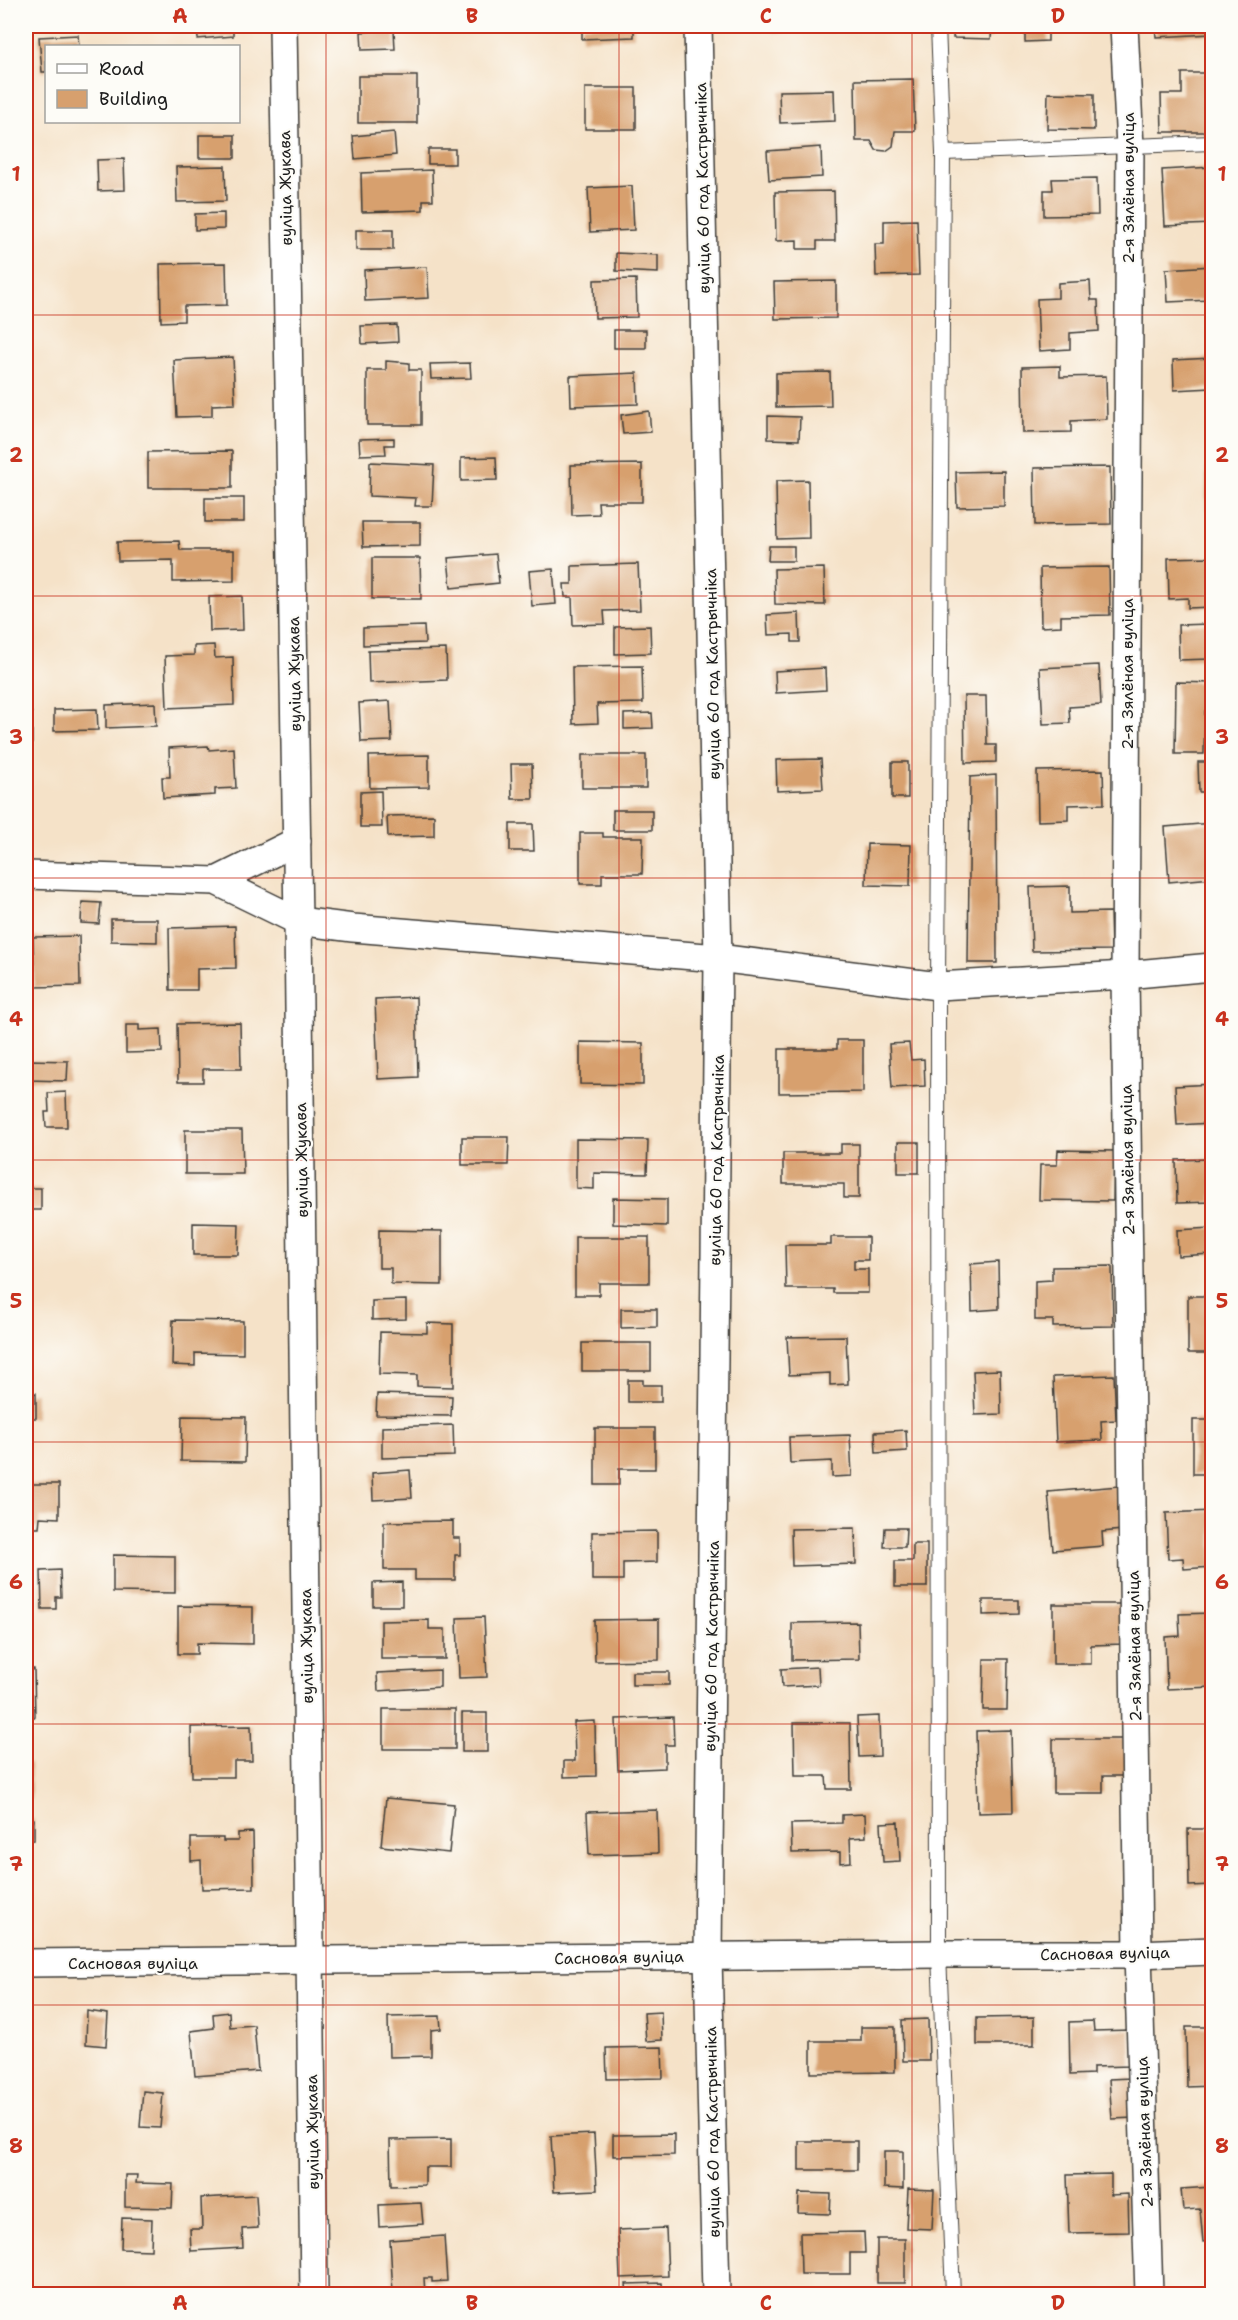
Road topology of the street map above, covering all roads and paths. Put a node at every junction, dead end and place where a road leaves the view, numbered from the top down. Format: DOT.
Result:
graph roads {
  1 [pos="283,26"];
  2 [pos="698,26"];
  3 [pos="938,26"];
  4 [pos="1124,26"];
  5 [pos="1212,143"];
  6 [pos="1130,147"];
  7 [pos="943,153"];
  8 [pos="297,841"];
  9 [pos="26,875"];
  10 [pos="216,881"];
  11 [pos="298,921"];
  12 [pos="718,958"];
  13 [pos="1212,967"];
  14 [pos="1125,975"];
  15 [pos="938,986"];
  16 [pos="1212,1951"];
  17 [pos="939,1954"];
  18 [pos="1138,1954"];
  19 [pos="708,1956"];
  20 [pos="309,1962"];
  21 [pos="26,1963"];
  22 [pos="314,2295"];
  23 [pos="716,2295"];
  24 [pos="953,2295"];
  25 [pos="1149,2295"];
  1 -- 8 [label="street, вуліца Жукава"];
  2 -- 12 [label="street, вуліца 60 год Кастрычніка"];
  3 -- 7 [label="lane"];
  4 -- 6 [label="street, 2-я Зялёная вуліца"];
  5 -- 6 [label="lane"];
  6 -- 7 [label="lane"];
  6 -- 14 [label="street, 2-я Зялёная вуліца"];
  7 -- 15 [label="lane"];
  8 -- 10 [label="street"];
  8 -- 11 [label="street, вуліца Жукава"];
  9 -- 10 [label="street"];
  10 -- 11 [label="street"];
  11 -- 12 [label="street"];
  11 -- 20 [label="street, вуліца Жукава"];
  12 -- 15 [label="street"];
  12 -- 19 [label="street, вуліца 60 год Кастрычніка"];
  13 -- 14 [label="street"];
  14 -- 15 [label="street"];
  14 -- 18 [label="street, 2-я Зялёная вуліца"];
  15 -- 17 [label="lane"];
  16 -- 18 [label="street, Сасновая вуліца"];
  17 -- 18 [label="street, Сасновая вуліца"];
  17 -- 19 [label="street, Сасновая вуліца"];
  17 -- 24 [label="lane"];
  18 -- 25 [label="street, 2-я Зялёная вуліца"];
  19 -- 20 [label="street, Сасновая вуліца"];
  19 -- 23 [label="street, вуліца 60 год Кастрычніка"];
  20 -- 21 [label="street, Сасновая вуліца"];
  20 -- 22 [label="street, вуліца Жукава"];
}
